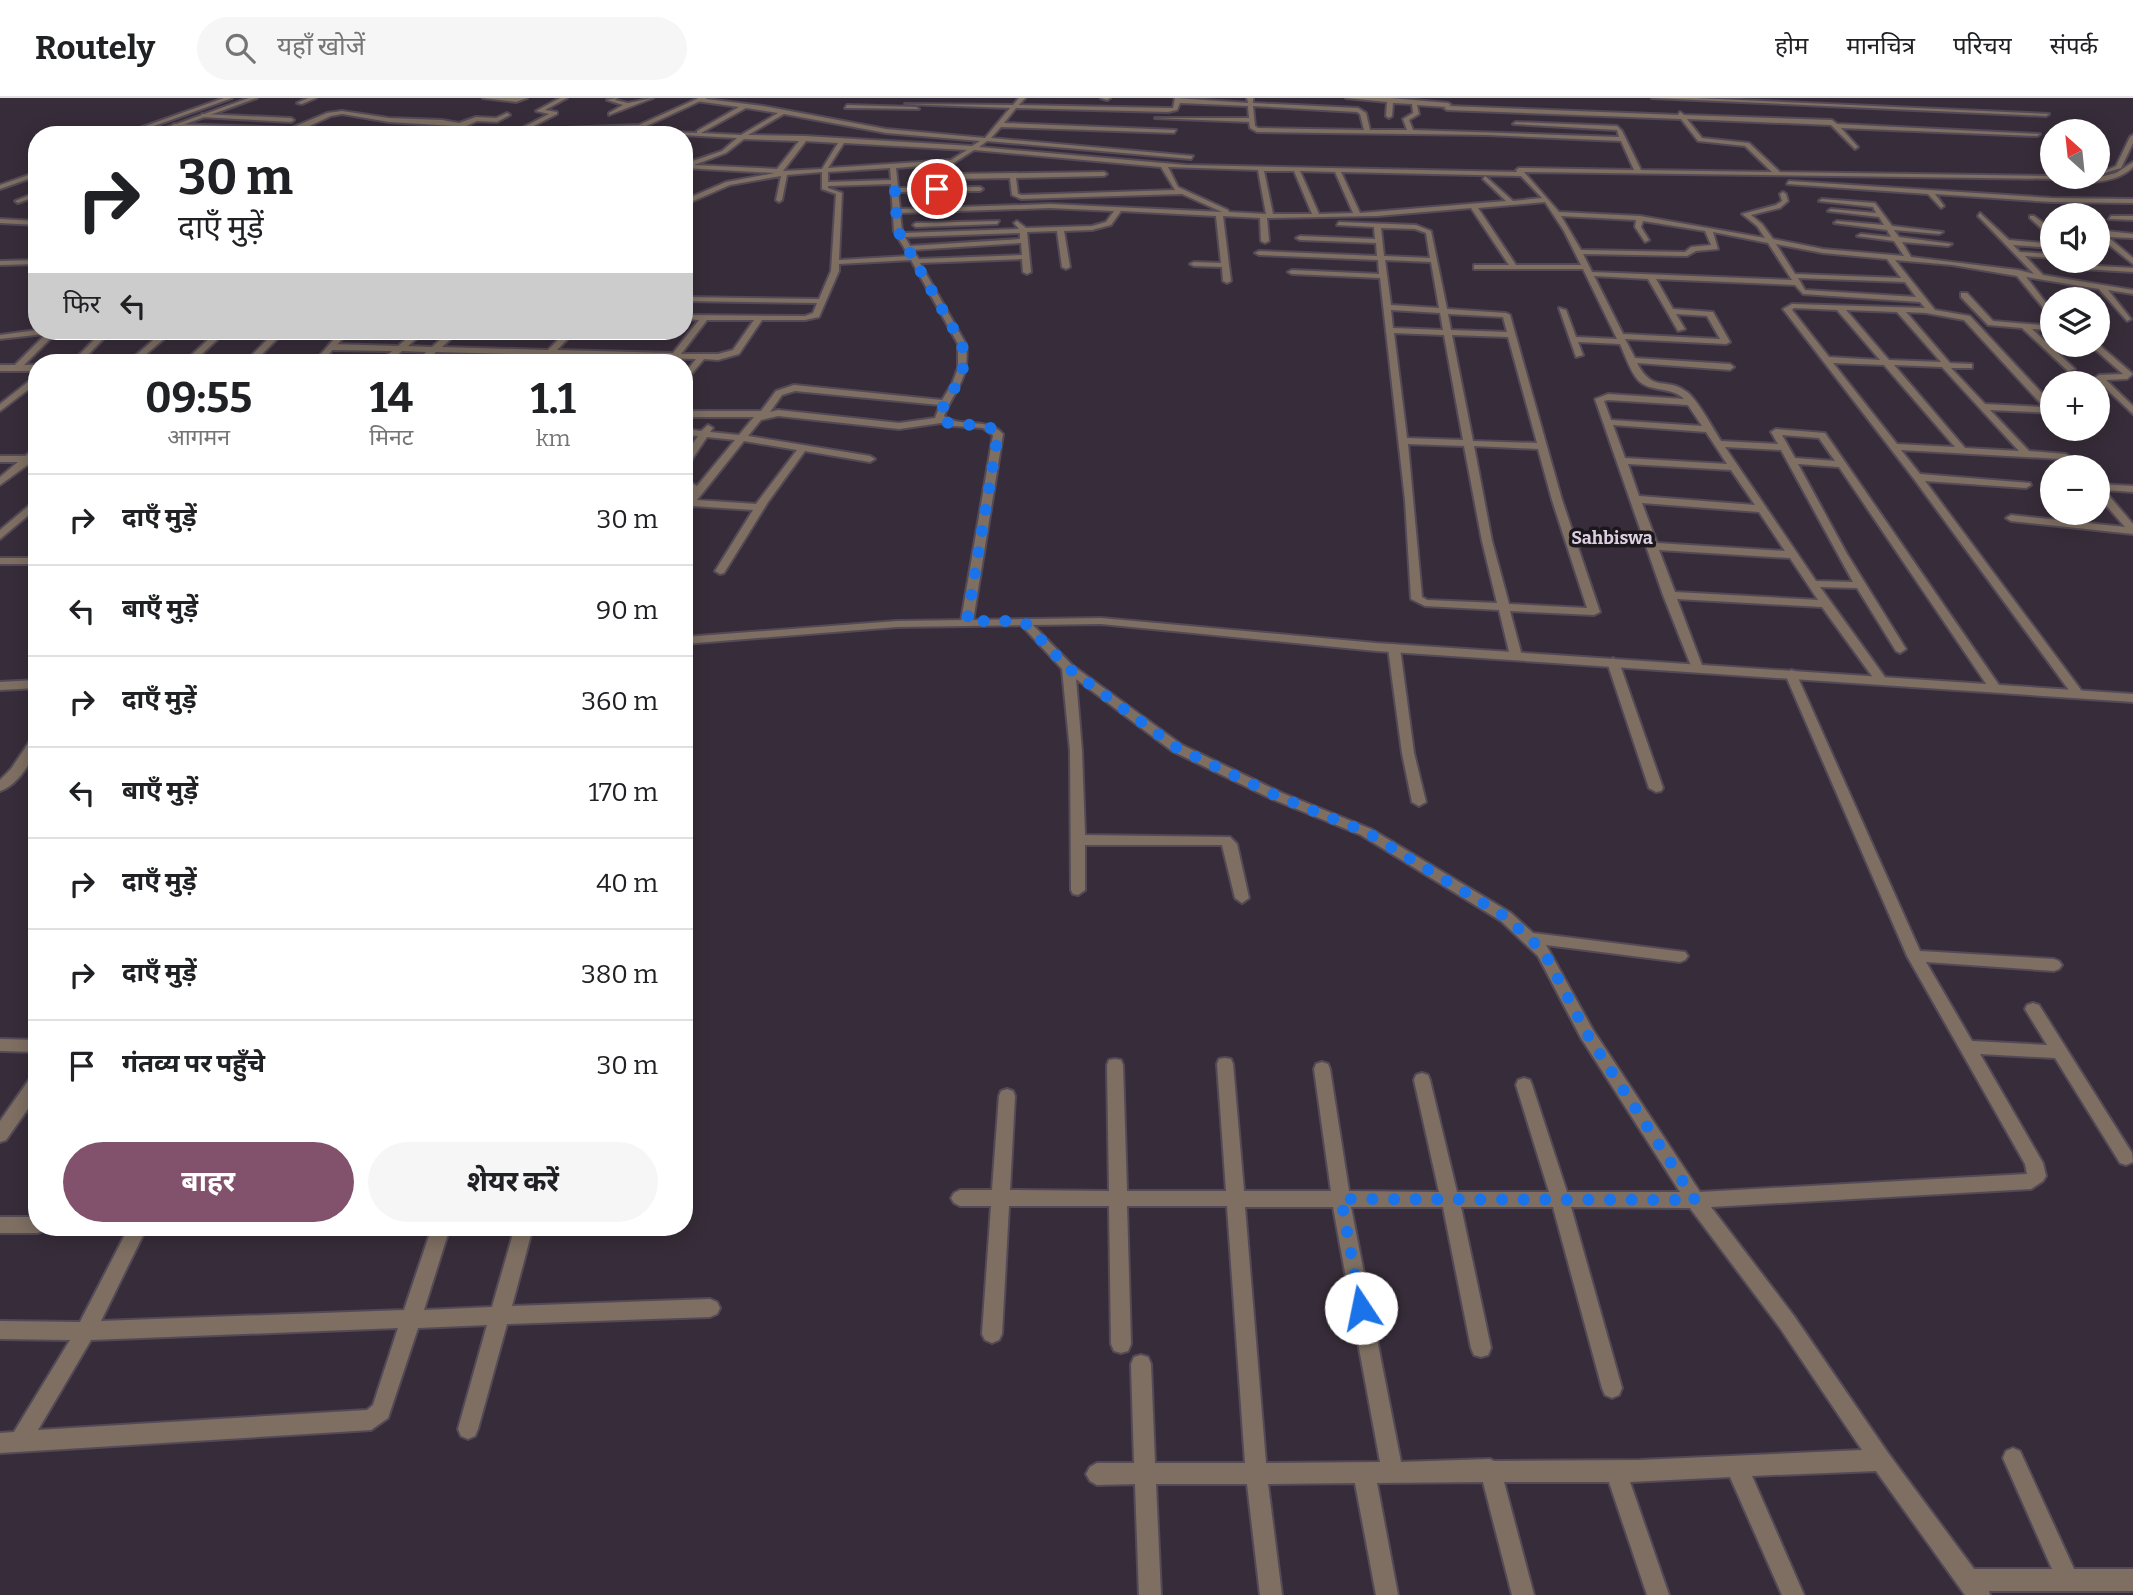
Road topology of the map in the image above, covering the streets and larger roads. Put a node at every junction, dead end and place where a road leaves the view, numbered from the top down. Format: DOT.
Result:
graph roads {
  1 [pos="229,98"];
  2 [pos="254,98"];
  3 [pos="313,98"];
  4 [pos="486,98"];
  5 [pos="524,98"];
  6 [pos="564,98"];
  7 [pos="614,98"];
  8 [pos="650,98"];
  9 [pos="988,98"];
  10 [pos="1022,98"];
  11 [pos="1137,98"];
  12 [pos="1349,98"];
  13 [pos="1495,98"];
  14 [pos="1655,98"];
  15 [pos="1670,98"];
  16 [pos="1814,98"];
  17 [pos="701,99"];
  18 [pos="1178,99"];
  19 [pos="1382,99"];
  20 [pos="1703,99"];
  21 [pos="1390,100"];
  22 [pos="1249,101"];
  23 [pos="1414,102"];
  24 [pos="1538,102"];
  25 [pos="300,103"];
  26 [pos="1449,104"];
  27 [pos="628,105"];
  28 [pos="1819,105"];
  29 [pos="746,106"];
  30 [pos="907,106"];
  31 [pos="982,106"];
  32 [pos="847,107"];
  33 [pos="1289,107"];
  34 [pos="1089,108"];
  35 [pos="1134,109"];
  36 [pos="1325,109"];
  37 [pos="1013,110"];
  38 [pos="1172,110"];
  39 [pos="1192,110"];
  40 [pos="1499,111"];
  41 [pos="783,112"];
  42 [pos="1540,113"];
  43 [pos="611,114"];
  44 [pos="2046,114"];
  45 [pos="202,116"];
  46 [pos="507,116"];
  47 [pos="1250,116"];
  48 [pos="1389,116"];
  49 [pos="1611,116"];
  50 [pos="1448,117"];
  51 [pos="1152,118"];
  52 [pos="1683,118"];
  53 [pos="1194,119"];
  54 [pos="291,120"];
  55 [pos="896,122"];
  56 [pos="1516,124"];
  57 [pos="1835,124"];
  58 [pos="459,125"];
  59 [pos="1002,125"];
  60 [pos="1544,125"];
  61 [pos="149,126"];
  62 [pos="174,126"];
  63 [pos="308,126"];
  64 [pos="530,126"];
  65 [pos="641,126"];
  66 [pos="830,127"];
  67 [pos="1077,128"];
  68 [pos="1617,128"];
  69 [pos="1292,130"];
  70 [pos="1329,130"];
  71 [pos="886,131"];
  72 [pos="1174,131"];
  73 [pos="1367,131"];
  74 [pos="1409,131"];
  75 [pos="693,132"];
  76 [pos="699,132"];
  77 [pos="693,133"];
  78 [pos="714,134"];
  79 [pos="747,134"];
  80 [pos="2036,134"];
  81 [pos="1097,136"];
  82 [pos="2133,137"];
  83 [pos="805,138"];
  84 [pos="988,138"];
  85 [pos="1622,139"];
  86 [pos="843,140"];
  87 [pos="878,142"];
  88 [pos="693,143"];
  89 [pos="1171,144"];
  90 [pos="977,146"];
  91 [pos="1855,146"];
  92 [pos="906,152"];
  93 [pos="1165,156"];
  94 [pos="1069,157"];
  95 [pos="1191,157"];
  96 [pos="1101,160"];
  97 [pos="693,163"];
  98 [pos="949,163"];
  99 [pos="2133,164"];
  100 [pos="693,166"];
  101 [pos="893,166"];
  102 [pos="1164,166"];
  103 [pos="825,168"];
  104 [pos="1261,169"];
  105 [pos="1296,169"];
  106 [pos="1338,170"];
  107 [pos="2110,170"];
  108 [pos="1638,171"];
  109 [pos="781,172"];
  110 [pos="1521,172"];
  111 [pos="1777,173"];
  112 [pos="1104,174"];
  113 [pos="1070,175"];
  114 [pos="28,177"];
  115 [pos="1013,177"];
  116 [pos="1485,178"];
  117 [pos="2040,178"];
  118 [pos="1931,180"];
  119 [pos="1172,183"];
  120 [pos="1789,183"];
  121 [pos="825,184"];
  122 [pos="1072,185"];
  123 [pos="1087,186"];
  124 [pos="1108,186"];
  125 [pos="0,187"];
  126 [pos="895,190"];
  127 [pos="978,192"];
  128 [pos="1181,192"];
  129 [pos="1930,192"];
  130 [pos="1783,194"];
  131 [pos="1981,195"];
  132 [pos="28,197"];
  133 [pos="693,200"];
  134 [pos="779,200"];
  135 [pos="1547,200"];
  136 [pos="18,201"];
  137 [pos="1822,201"];
  138 [pos="2129,201"];
  139 [pos="1511,202"];
  140 [pos="1987,202"];
  141 [pos="1473,206"];
  142 [pos="1941,206"];
  143 [pos="2133,207"];
  144 [pos="1118,210"];
  145 [pos="897,211"];
  146 [pos="1831,211"];
  147 [pos="1219,214"];
  148 [pos="1230,214"];
  149 [pos="1357,214"];
  150 [pos="1556,214"];
  151 [pos="1881,215"];
  152 [pos="1980,215"];
  153 [pos="1266,216"];
  154 [pos="1316,216"];
  155 [pos="2032,217"];
  156 [pos="1640,218"];
  157 [pos="2110,218"];
  158 [pos="2133,218"];
  159 [pos="2,222"];
  160 [pos="28,223"];
  161 [pos="1338,223"];
  162 [pos="1838,223"];
  163 [pos="2040,224"];
  164 [pos="1377,225"];
  165 [pos="1888,227"];
  166 [pos="1060,228"];
  167 [pos="1023,229"];
  168 [pos="1708,229"];
  169 [pos="898,230"];
  170 [pos="1939,232"];
  171 [pos="2110,234"];
  172 [pos="1861,236"];
  173 [pos="2133,236"];
  174 [pos="1300,237"];
  175 [pos="1896,239"];
  176 [pos="1645,240"];
  177 [pos="1024,241"];
  178 [pos="1265,241"];
  179 [pos="1379,241"];
  180 [pos="2007,242"];
  181 [pos="2110,242"];
  182 [pos="1773,243"];
  183 [pos="1948,244"];
  184 [pos="2040,245"];
  185 [pos="909,248"];
  186 [pos="2110,250"];
  187 [pos="2120,251"];
  188 [pos="1578,252"];
  189 [pos="2133,252"];
  190 [pos="1259,253"];
  191 [pos="2020,254"];
  192 [pos="2040,255"];
  193 [pos="1026,257"];
  194 [pos="1381,258"];
  195 [pos="1890,258"];
  196 [pos="1909,259"];
  197 [pos="917,260"];
  198 [pos="1433,260"];
  199 [pos="28,262"];
  200 [pos="836,262"];
  201 [pos="2133,262"];
  202 [pos="0,263"];
  203 [pos="1194,264"];
  204 [pos="1226,265"];
  205 [pos="1066,267"];
  206 [pos="1477,267"];
  207 [pos="1514,267"];
  208 [pos="2110,269"];
  209 [pos="1587,270"];
  210 [pos="2133,270"];
  211 [pos="1027,272"];
  212 [pos="1292,272"];
  213 [pos="2018,272"];
  214 [pos="1383,276"];
  215 [pos="1650,276"];
  216 [pos="2040,276"];
  217 [pos="1795,280"];
  218 [pos="1907,280"];
  219 [pos="1227,281"];
  220 [pos="2101,286"];
  221 [pos="2133,292"];
  222 [pos="1964,295"];
  223 [pos="693,299"];
  224 [pos="1923,300"];
  225 [pos="823,301"];
  226 [pos="2040,301"];
  227 [pos="1387,307"];
  228 [pos="1840,308"];
  229 [pos="1443,310"];
  230 [pos="1562,310"];
  231 [pos="1899,310"];
  232 [pos="1670,311"];
  233 [pos="1929,312"];
  234 [pos="693,317"];
  235 [pos="705,317"];
  236 [pos="759,318"];
  237 [pos="2127,319"];
  238 [pos="2025,327"];
  239 [pos="2040,328"];
  240 [pos="1681,329"];
  241 [pos="1389,330"];
  242 [pos="1447,332"];
  243 [pos="693,333"];
  244 [pos="28,335"];
  245 [pos="1511,335"];
  246 [pos="0,337"];
  247 [pos="1573,338"];
  248 [pos="1622,339"];
  249 [pos="44,340"];
  250 [pos="98,340"];
  251 [pos="158,340"];
  252 [pos="213,340"];
  253 [pos="272,340"];
  254 [pos="338,340"];
  255 [pos="410,340"];
  256 [pos="444,340"];
  257 [pos="562,340"];
  258 [pos="687,340"];
  259 [pos="332,347"];
  260 [pos="400,348"];
  261 [pos="436,348"];
  262 [pos="550,352"];
  263 [pos="31,354"];
  264 [pos="84,354"];
  265 [pos="141,354"];
  266 [pos="197,354"];
  267 [pos="257,354"];
  268 [pos="325,354"];
  269 [pos="393,354"];
  270 [pos="429,354"];
  271 [pos="602,354"];
  272 [pos="677,354"];
  273 [pos="1579,355"];
  274 [pos="28,357"];
  275 [pos="693,357"];
  276 [pos="2108,357"];
  277 [pos="701,358"];
  278 [pos="1632,360"];
  279 [pos="1828,360"];
  280 [pos="1886,362"];
  281 [pos="1946,365"];
  282 [pos="1969,366"];
  283 [pos="1730,367"];
  284 [pos="0,368"];
  285 [pos="17,368"];
  286 [pos="28,368"];
  287 [pos="693,368"];
  288 [pos="2071,369"];
  289 [pos="28,385"];
  290 [pos="2040,397"];
  291 [pos="1690,402"];
  292 [pos="947,403"];
  293 [pos="1982,407"];
  294 [pos="0,408"];
  295 [pos="2040,409"];
  296 [pos="2133,411"];
  297 [pos="764,414"];
  298 [pos="693,415"];
  299 [pos="714,416"];
  300 [pos="942,421"];
  301 [pos="1607,422"];
  302 [pos="1708,429"];
  303 [pos="693,433"];
  304 [pos="704,435"];
  305 [pos="741,438"];
  306 [pos="1402,442"];
  307 [pos="1468,444"];
  308 [pos="1718,444"];
  309 [pos="1543,446"];
  310 [pos="1784,447"];
  311 [pos="1895,447"];
  312 [pos="803,448"];
  313 [pos="1962,450"];
  314 [pos="693,452"];
  315 [pos="2025,452"];
  316 [pos="2050,455"];
  317 [pos="870,458"];
  318 [pos="0,459"];
  319 [pos="28,459"];
  320 [pos="1621,461"];
  321 [pos="1791,461"];
  322 [pos="28,462"];
  323 [pos="1841,464"];
  324 [pos="1734,467"];
  325 [pos="1917,477"];
  326 [pos="0,482"];
  327 [pos="2026,485"];
  328 [pos="693,488"];
  329 [pos="2110,489"];
  330 [pos="2133,489"];
  331 [pos="698,491"];
  332 [pos="693,498"];
  333 [pos="1635,499"];
  334 [pos="2110,503"];
  335 [pos="693,507"];
  336 [pos="759,507"];
  337 [pos="1762,509"];
  338 [pos="28,510"];
  339 [pos="2011,519"];
  340 [pos="2133,531"];
  341 [pos="0,536"];
  342 [pos="1652,546"];
  343 [pos="1793,555"];
  344 [pos="0,561"];
  345 [pos="28,561"];
  346 [pos="720,570"];
  347 [pos="1812,584"];
  348 [pos="1861,585"];
  349 [pos="1669,595"];
  350 [pos="1826,604"];
  351 [pos="1504,607"];
  352 [pos="967,621"];
  353 [pos="1026,624"];
  354 [pos="693,639"];
  355 [pos="1394,648"];
  356 [pos="1900,649"];
  357 [pos="1516,656"];
  358 [pos="1613,662"];
  359 [pos="1068,668"];
  360 [pos="1697,668"];
  361 [pos="1791,674"];
  362 [pos="1881,680"];
  363 [pos="28,684"];
  364 [pos="0,686"];
  365 [pos="1995,688"];
  366 [pos="2078,694"];
  367 [pos="2133,698"];
  368 [pos="28,754"];
  369 [pos="0,787"];
  370 [pos="1656,788"];
  371 [pos="1419,802"];
  372 [pos="1078,840"];
  373 [pos="1078,890"];
  374 [pos="1242,898"];
  375 [pos="1531,938"];
  376 [pos="1680,956"];
  377 [pos="1915,956"];
  378 [pos="2054,965"];
  379 [pos="2034,1009"];
  380 [pos="0,1045"];
  381 [pos="28,1046"];
  382 [pos="1967,1047"];
  383 [pos="2060,1052"];
  384 [pos="1225,1064"];
  385 [pos="1115,1065"];
  386 [pos="1322,1069"];
  387 [pos="1422,1080"];
  388 [pos="1524,1085"];
  389 [pos="28,1095"];
  390 [pos="1007,1096"];
  391 [pos="0,1135"];
  392 [pos="2126,1158"];
  393 [pos="960,1198"];
  394 [pos="1000,1198"];
  395 [pos="1120,1198"];
  396 [pos="1236,1199"];
  397 [pos="1341,1199"];
  398 [pos="1450,1199"];
  399 [pos="1560,1199"];
  400 [pos="1695,1200"];
  401 [pos="0,1225"];
  402 [pos="28,1225"];
  403 [pos="134,1236"];
  404 [pos="437,1236"];
  405 [pos="522,1236"];
  406 [pos="710,1308"];
  407 [pos="500,1315"];
  408 [pos="411,1318"];
  409 [pos="0,1330"];
  410 [pos="86,1331"];
  411 [pos="992,1334"];
  412 [pos="1121,1344"];
  413 [pos="1481,1348"];
  414 [pos="1141,1364"];
  415 [pos="1612,1388"];
  416 [pos="468,1429"];
  417 [pos="10,1443"];
  418 [pos="2013,1458"];
  419 [pos="1881,1460"];
  420 [pos="1737,1468"];
  421 [pos="1490,1470"];
  422 [pos="1616,1471"];
  423 [pos="1364,1472"];
  424 [pos="1392,1472"];
  425 [pos="1256,1473"];
  426 [pos="1097,1474"];
  427 [pos="1144,1474"];
  428 [pos="2068,1580"];
  429 [pos="2133,1580"];
  430 [pos="1974,1588"];
  431 [pos="1150,1595"];
  432 [pos="1271,1595"];
  433 [pos="1387,1595"];
  434 [pos="1523,1595"];
  435 [pos="1658,1595"];
  436 [pos="1793,1595"];
  1 -- 61 [label="street"];
  2 -- 45 [label="street"];
  3 -- 25 [label="street"];
  4 -- 5 [label="street"];
  6 -- 64 [label="street"];
  7 -- 27 [label="street"];
  8 -- 27 [label="street"];
  9 -- 31 [label="street"];
  10 -- 37 [label="street"];
  11 -- 35 [label="street"];
  12 -- 19 [label="street"];
  13 -- 40 [label="street"];
  14 -- 15 [label="street"];
  15 -- 20 [label="street"];
  15 -- 52 [label="street"];
  16 -- 28 [label="street"];
  17 -- 29 [label="street"];
  17 -- 65 [label="street"];
  18 -- 22 [label="street"];
  18 -- 38 [label="street"];
  19 -- 21 [label="street"];
  20 -- 28 [label="street"];
  21 -- 23 [label="street"];
  21 -- 48 [label="street"];
  22 -- 33 [label="street"];
  22 -- 47 [label="street"];
  23 -- 26 [label="street"];
  23 -- 74 [label="street"];
  24 -- 42 [label="street"];
  26 -- 40 [label="street"];
  26 -- 50 [label="street"];
  27 -- 43 [label="street"];
  28 -- 44 [label="street"];
  28 -- 57 [label="street"];
  29 -- 41 [label="street"];
  29 -- 76 [label="street"];
  30 -- 31 [label="street"];
  30 -- 32 [label="street"];
  30 -- 37 [label="street"];
  31 -- 37 [label="street"];
  33 -- 36 [label="street"];
  33 -- 69 [label="street"];
  34 -- 35 [label="street"];
  34 -- 37 [label="street"];
  34 -- 67 [label="street"];
  35 -- 38 [label="street"];
  36 -- 70 [label="street"];
  36 -- 73 [label="street"];
  37 -- 59 [label="street"];
  38 -- 39 [label="street"];
  39 -- 47 [label="street"];
  39 -- 53 [label="street"];
  40 -- 42 [label="street"];
  41 -- 66 [label="street"];
  41 -- 79 [label="street"];
  42 -- 49 [label="street"];
  42 -- 60 [label="street"];
  45 -- 54 [label="street"];
  45 -- 62 [label="street"];
  46 -- 58 [label="street"];
  47 -- 53 [label="street"];
  47 -- 69 [label="street"];
  49 -- 52 [label="street"];
  49 -- 68 [label="street"];
  51 -- 53 [label="street"];
  52 -- 57 [label="street"];
  52 -- 111 [label="street"];
  53 -- 72 [label="street"];
  55 -- 71 [label="street"];
  56 -- 60 [label="street"];
  57 -- 80 [label="street"];
  57 -- 91 [label="street"];
  58 -- 63 [label="street"];
  59 -- 67 [label="street"];
  59 -- 84 [label="street"];
  60 -- 68 [label="street"];
  66 -- 71 [label="street"];
  66 -- 79 [label="street"];
  67 -- 72 [label="street"];
  68 -- 85 [label="street"];
  69 -- 70 [label="street"];
  70 -- 73 [label="street"];
  71 -- 84 [label="street"];
  72 -- 81 [label="street"];
  73 -- 74 [label="street"];
  74 -- 85 [label="street"];
  75 -- 76 [label="street"];
  76 -- 79 [label="street"];
  77 -- 78 [label="street"];
  78 -- 79 [label="street"];
  78 -- 88 [label="street"];
  79 -- 83 [label="street"];
  79 -- 97 [label="street"];
  82 -- 107 [label="street"];
  83 -- 86 [label="street"];
  83 -- 109 [label="street"];
  84 -- 90 [label="street"];
  84 -- 93 [label="street"];
  85 -- 108 [label="street"];
  86 -- 87 [label="street"];
  86 -- 103 [label="street"];
  87 -- 90 [label="street"];
  87 -- 92 [label="street"];
  89 -- 93 [label="street"];
  90 -- 94 [label="street"];
  90 -- 98 [label="street"];
  93 -- 95 [label="street"];
  94 -- 96 [label="street"];
  94 -- 113 [label="street"];
  96 -- 102 [label="street"];
  96 -- 112 [label="street"];
  98 -- 101 [label="street"];
  98 -- 115 [label="street"];
  99 -- 118 [label="street"];
  100 -- 109 [label="street"];
  101 -- 103 [label="street"];
  101 -- 126 [label="street"];
  102 -- 104 [label="street"];
  102 -- 119 [label="street"];
  103 -- 109 [label="street"];
  103 -- 121 [label="street"];
  104 -- 105 [label="street"];
  104 -- 153 [label="street"];
  105 -- 106 [label="street"];
  105 -- 154 [label="street"];
  106 -- 110 [label="street"];
  106 -- 149 [label="street"];
  108 -- 110 [label="street"];
  108 -- 111 [label="street"];
  109 -- 133 [label="street"];
  109 -- 134 [label="street"];
  110 -- 135 [label="street"];
  111 -- 117 [label="street"];
  112 -- 113 [label="street"];
  112 -- 124 [label="street"];
  113 -- 115 [label="street"];
  113 -- 122 [label="street"];
  114 -- 125 [label="street"];
  115 -- 128 [label="street"];
  116 -- 139 [label="street"];
  119 -- 124 [label="street"];
  119 -- 128 [label="street"];
  120 -- 129 [label="street"];
  121 -- 126 [label="street"];
  121 -- 200 [label="street"];
  123 -- 124 [label="street"];
  126 -- 127 [label="street"];
  126 -- 145 [label="street"];
  128 -- 148 [label="street"];
  129 -- 131 [label="street"];
  129 -- 142 [label="street"];
  130 -- 182 [label="street"];
  131 -- 138 [label="street"];
  131 -- 140 [label="street"];
  132 -- 136 [label="street"];
  135 -- 139 [label="street"];
  135 -- 150 [label="street"];
  137 -- 151 [label="street"];
  138 -- 143 [label="street"];
  139 -- 141 [label="street"];
  141 -- 149 [label="street"];
  141 -- 207 [label="street"];
  144 -- 145 [label="street"];
  144 -- 147 [label="street"];
  144 -- 166 [label="street"];
  145 -- 169 [label="street"];
  146 -- 151 [label="street"];
  147 -- 148 [label="street"];
  147 -- 204 [label="street"];
  148 -- 153 [label="street"];
  149 -- 154 [label="street"];
  150 -- 156 [label="street"];
  150 -- 188 [label="street"];
  151 -- 165 [label="street"];
  152 -- 180 [label="street"];
  153 -- 154 [label="street"];
  153 -- 178 [label="street"];
  155 -- 163 [label="street"];
  156 -- 168 [label="street"];
  156 -- 176 [label="street"];
  157 -- 158 [label="street"];
  159 -- 160 [label="street"];
  161 -- 164 [label="street"];
  162 -- 165 [label="street"];
  164 -- 179 [label="street"];
  164 -- 198 [label="street"];
  165 -- 170 [label="street"];
  165 -- 175 [label="street"];
  166 -- 167 [label="street"];
  166 -- 205 [label="street"];
  167 -- 169 [label="street"];
  167 -- 177 [label="street"];
  168 -- 182 [label="street"];
  168 -- 188 [label="street"];
  169 -- 185 [label="street"];
  171 -- 173 [label="street"];
  172 -- 175 [label="street"];
  174 -- 179 [label="street"];
  175 -- 183 [label="street"];
  175 -- 196 [label="street"];
  177 -- 185 [label="street"];
  177 -- 193 [label="street"];
  179 -- 194 [label="street"];
  180 -- 184 [label="street"];
  180 -- 191 [label="street"];
  181 -- 187 [label="street"];
  182 -- 195 [label="street"];
  182 -- 217 [label="street"];
  185 -- 197 [label="street"];
  186 -- 187 [label="street"];
  187 -- 189 [label="street"];
  187 -- 201 [label="street"];
  188 -- 209 [label="street"];
  190 -- 194 [label="street"];
  191 -- 192 [label="street"];
  191 -- 216 [label="street"];
  193 -- 197 [label="street"];
  193 -- 211 [label="street"];
  194 -- 198 [label="street"];
  194 -- 214 [label="street"];
  195 -- 196 [label="street"];
  195 -- 218 [label="street"];
  196 -- 213 [label="street"];
  197 -- 200 [label="street"];
  197 -- 292 [label="street"];
  198 -- 229 [label="street"];
  199 -- 202 [label="street"];
  200 -- 225 [label="street"];
  203 -- 204 [label="street"];
  204 -- 219 [label="street"];
  206 -- 207 [label="street"];
  207 -- 209 [label="street"];
  208 -- 210 [label="street"];
  209 -- 215 [label="street"];
  209 -- 248 [label="street"];
  212 -- 214 [label="street"];
  213 -- 216 [label="street"];
  213 -- 226 [label="street"];
  214 -- 227 [label="street"];
  215 -- 217 [label="street"];
  215 -- 232 [label="street"];
  216 -- 220 [label="street"];
  217 -- 218 [label="street"];
  217 -- 224 [label="street"];
  218 -- 224 [label="street"];
  220 -- 221 [label="street"];
  220 -- 237 [label="street"];
  222 -- 238 [label="street"];
  223 -- 225 [label="street"];
  224 -- 233 [label="street"];
  225 -- 236 [label="street"];
  227 -- 229 [label="street"];
  227 -- 241 [label="street"];
  228 -- 231 [label="street"];
  228 -- 279 [label="street"];
  228 -- 280 [label="street"];
  229 -- 242 [label="street"];
  229 -- 245 [label="street"];
  230 -- 247 [label="street"];
  231 -- 233 [label="street"];
  231 -- 281 [label="street"];
  232 -- 240 [label="street"];
  232 -- 248 [label="street"];
  233 -- 290 [label="street"];
  234 -- 235 [label="street"];
  235 -- 236 [label="street"];
  235 -- 243 [label="street"];
  236 -- 277 [label="street"];
  238 -- 239 [label="street"];
  238 -- 288 [label="street"];
  241 -- 242 [label="street"];
  241 -- 306 [label="street"];
  242 -- 245 [label="street"];
  242 -- 307 [label="street"];
  244 -- 246 [label="street"];
  245 -- 309 [label="street"];
  247 -- 248 [label="street"];
  247 -- 273 [label="street"];
  248 -- 278 [label="street"];
  249 -- 263 [label="street"];
  250 -- 264 [label="street"];
  251 -- 265 [label="street"];
  252 -- 266 [label="street"];
  253 -- 267 [label="street"];
  254 -- 259 [label="street"];
  255 -- 260 [label="street"];
  256 -- 261 [label="street"];
  257 -- 262 [label="street"];
  258 -- 272 [label="street"];
  259 -- 260 [label="street"];
  259 -- 268 [label="street"];
  260 -- 261 [label="street"];
  260 -- 269 [label="street"];
  261 -- 262 [label="street"];
  261 -- 270 [label="street"];
  262 -- 271 [label="street"];
  274 -- 285 [label="street"];
  275 -- 277 [label="street"];
  276 -- 296 [label="street"];
  277 -- 287 [label="street"];
  278 -- 283 [label="street"];
  278 -- 291 [label="street"];
  279 -- 280 [label="street"];
  279 -- 311 [label="street"];
  280 -- 281 [label="street"];
  280 -- 313 [label="street"];
  281 -- 282 [label="street"];
  281 -- 293 [label="street"];
  284 -- 285 [label="street"];
  285 -- 286 [label="street"];
  289 -- 294 [label="street"];
  291 -- 301 [label="street"];
  291 -- 302 [label="street"];
  292 -- 297 [label="street"];
  292 -- 300 [label="street"];
  293 -- 295 [label="street"];
  293 -- 315 [label="street"];
  297 -- 299 [label="street"];
  297 -- 300 [label="street"];
  297 -- 305 [label="street"];
  298 -- 299 [label="street"];
  299 -- 304 [label="street"];
  300 -- 352 [label="street"];
  301 -- 302 [label="street"];
  301 -- 320 [label="street"];
  302 -- 308 [label="street"];
  303 -- 304 [label="street"];
  304 -- 305 [label="street"];
  304 -- 314 [label="street"];
  305 -- 312 [label="street"];
  305 -- 331 [label="street"];
  306 -- 307 [label="street"];
  306 -- 351 [label="street"];
  307 -- 309 [label="street"];
  307 -- 351 [label="street"];
  308 -- 310 [label="street"];
  308 -- 324 [label="street"];
  309 -- 351 [label="street"];
  310 -- 321 [label="street"];
  310 -- 323 [label="street"];
  311 -- 313 [label="street"];
  311 -- 325 [label="street"];
  312 -- 317 [label="street"];
  312 -- 336 [label="street"];
  313 -- 315 [label="street"];
  315 -- 316 [label="street"];
  318 -- 319 [label="street"];
  320 -- 324 [label="street"];
  320 -- 333 [label="street"];
  321 -- 323 [label="street"];
  321 -- 348 [label="street"];
  322 -- 326 [label="street"];
  323 -- 365 [label="street"];
  324 -- 337 [label="street"];
  325 -- 327 [label="street"];
  325 -- 366 [label="street"];
  328 -- 331 [label="street"];
  329 -- 330 [label="street"];
  331 -- 332 [label="street"];
  333 -- 337 [label="street"];
  333 -- 342 [label="street"];
  334 -- 340 [label="street"];
  335 -- 336 [label="street"];
  336 -- 346 [label="street"];
  337 -- 343 [label="street"];
  338 -- 341 [label="street"];
  339 -- 340 [label="street"];
  342 -- 343 [label="street"];
  342 -- 349 [label="street"];
  343 -- 347 [label="street"];
  344 -- 345 [label="street"];
  347 -- 348 [label="street"];
  347 -- 350 [label="street"];
  348 -- 356 [label="street"];
  349 -- 350 [label="street"];
  349 -- 360 [label="street"];
  350 -- 362 [label="street"];
  351 -- 357 [label="street"];
  352 -- 353 [label="street"];
  352 -- 354 [label="street"];
  353 -- 355 [label="street"];
  353 -- 359 [label="street"];
  355 -- 357 [label="street"];
  355 -- 371 [label="street"];
  357 -- 358 [label="street"];
  358 -- 360 [label="street"];
  358 -- 370 [label="street"];
  359 -- 372 [label="street"];
  359 -- 375 [label="street"];
  360 -- 361 [label="street"];
  361 -- 362 [label="street"];
  361 -- 377 [label="street"];
  362 -- 365 [label="street"];
  363 -- 364 [label="street"];
  365 -- 366 [label="street"];
  366 -- 367 [label="street"];
  368 -- 369 [label="street"];
  372 -- 373 [label="street"];
  372 -- 374 [label="street"];
  375 -- 376 [label="street"];
  375 -- 400 [label="street"];
  377 -- 378 [label="street"];
  377 -- 382 [label="street"];
  379 -- 383 [label="street"];
  380 -- 381 [label="street"];
  382 -- 383 [label="street"];
  382 -- 400 [label="street"];
  383 -- 392 [label="street"];
  384 -- 396 [label="street"];
  385 -- 395 [label="street"];
  386 -- 397 [label="street"];
  387 -- 398 [label="street"];
  388 -- 399 [label="street"];
  389 -- 391 [label="street"];
  390 -- 394 [label="street"];
  393 -- 394 [label="street"];
  394 -- 395 [label="street"];
  394 -- 411 [label="street"];
  395 -- 396 [label="street"];
  395 -- 412 [label="street"];
  396 -- 397 [label="street"];
  396 -- 425 [label="street"];
  397 -- 398 [label="street"];
  397 -- 424 [label="street"];
  398 -- 399 [label="street"];
  398 -- 413 [label="street"];
  399 -- 400 [label="street"];
  399 -- 415 [label="street"];
  400 -- 419 [label="street"];
  401 -- 402 [label="street"];
  403 -- 410 [label="street"];
  404 -- 408 [label="street"];
  405 -- 407 [label="street"];
  406 -- 407 [label="street"];
  407 -- 408 [label="street"];
  407 -- 416 [label="street"];
  408 -- 410 [label="street"];
  408 -- 417 [label="street"];
  409 -- 410 [label="street"];
  410 -- 417 [label="street"];
  414 -- 427 [label="street"];
  418 -- 428 [label="street"];
  419 -- 420 [label="street"];
  419 -- 430 [label="street"];
  420 -- 422 [label="street"];
  420 -- 436 [label="street"];
  421 -- 422 [label="street"];
  421 -- 424 [label="street"];
  421 -- 434 [label="street"];
  422 -- 435 [label="street"];
  423 -- 424 [label="street"];
  423 -- 425 [label="street"];
  423 -- 433 [label="street"];
  425 -- 427 [label="street"];
  425 -- 432 [label="street"];
  426 -- 427 [label="street"];
  427 -- 431 [label="street"];
  428 -- 429 [label="street"];
  428 -- 430 [label="street"];
}
